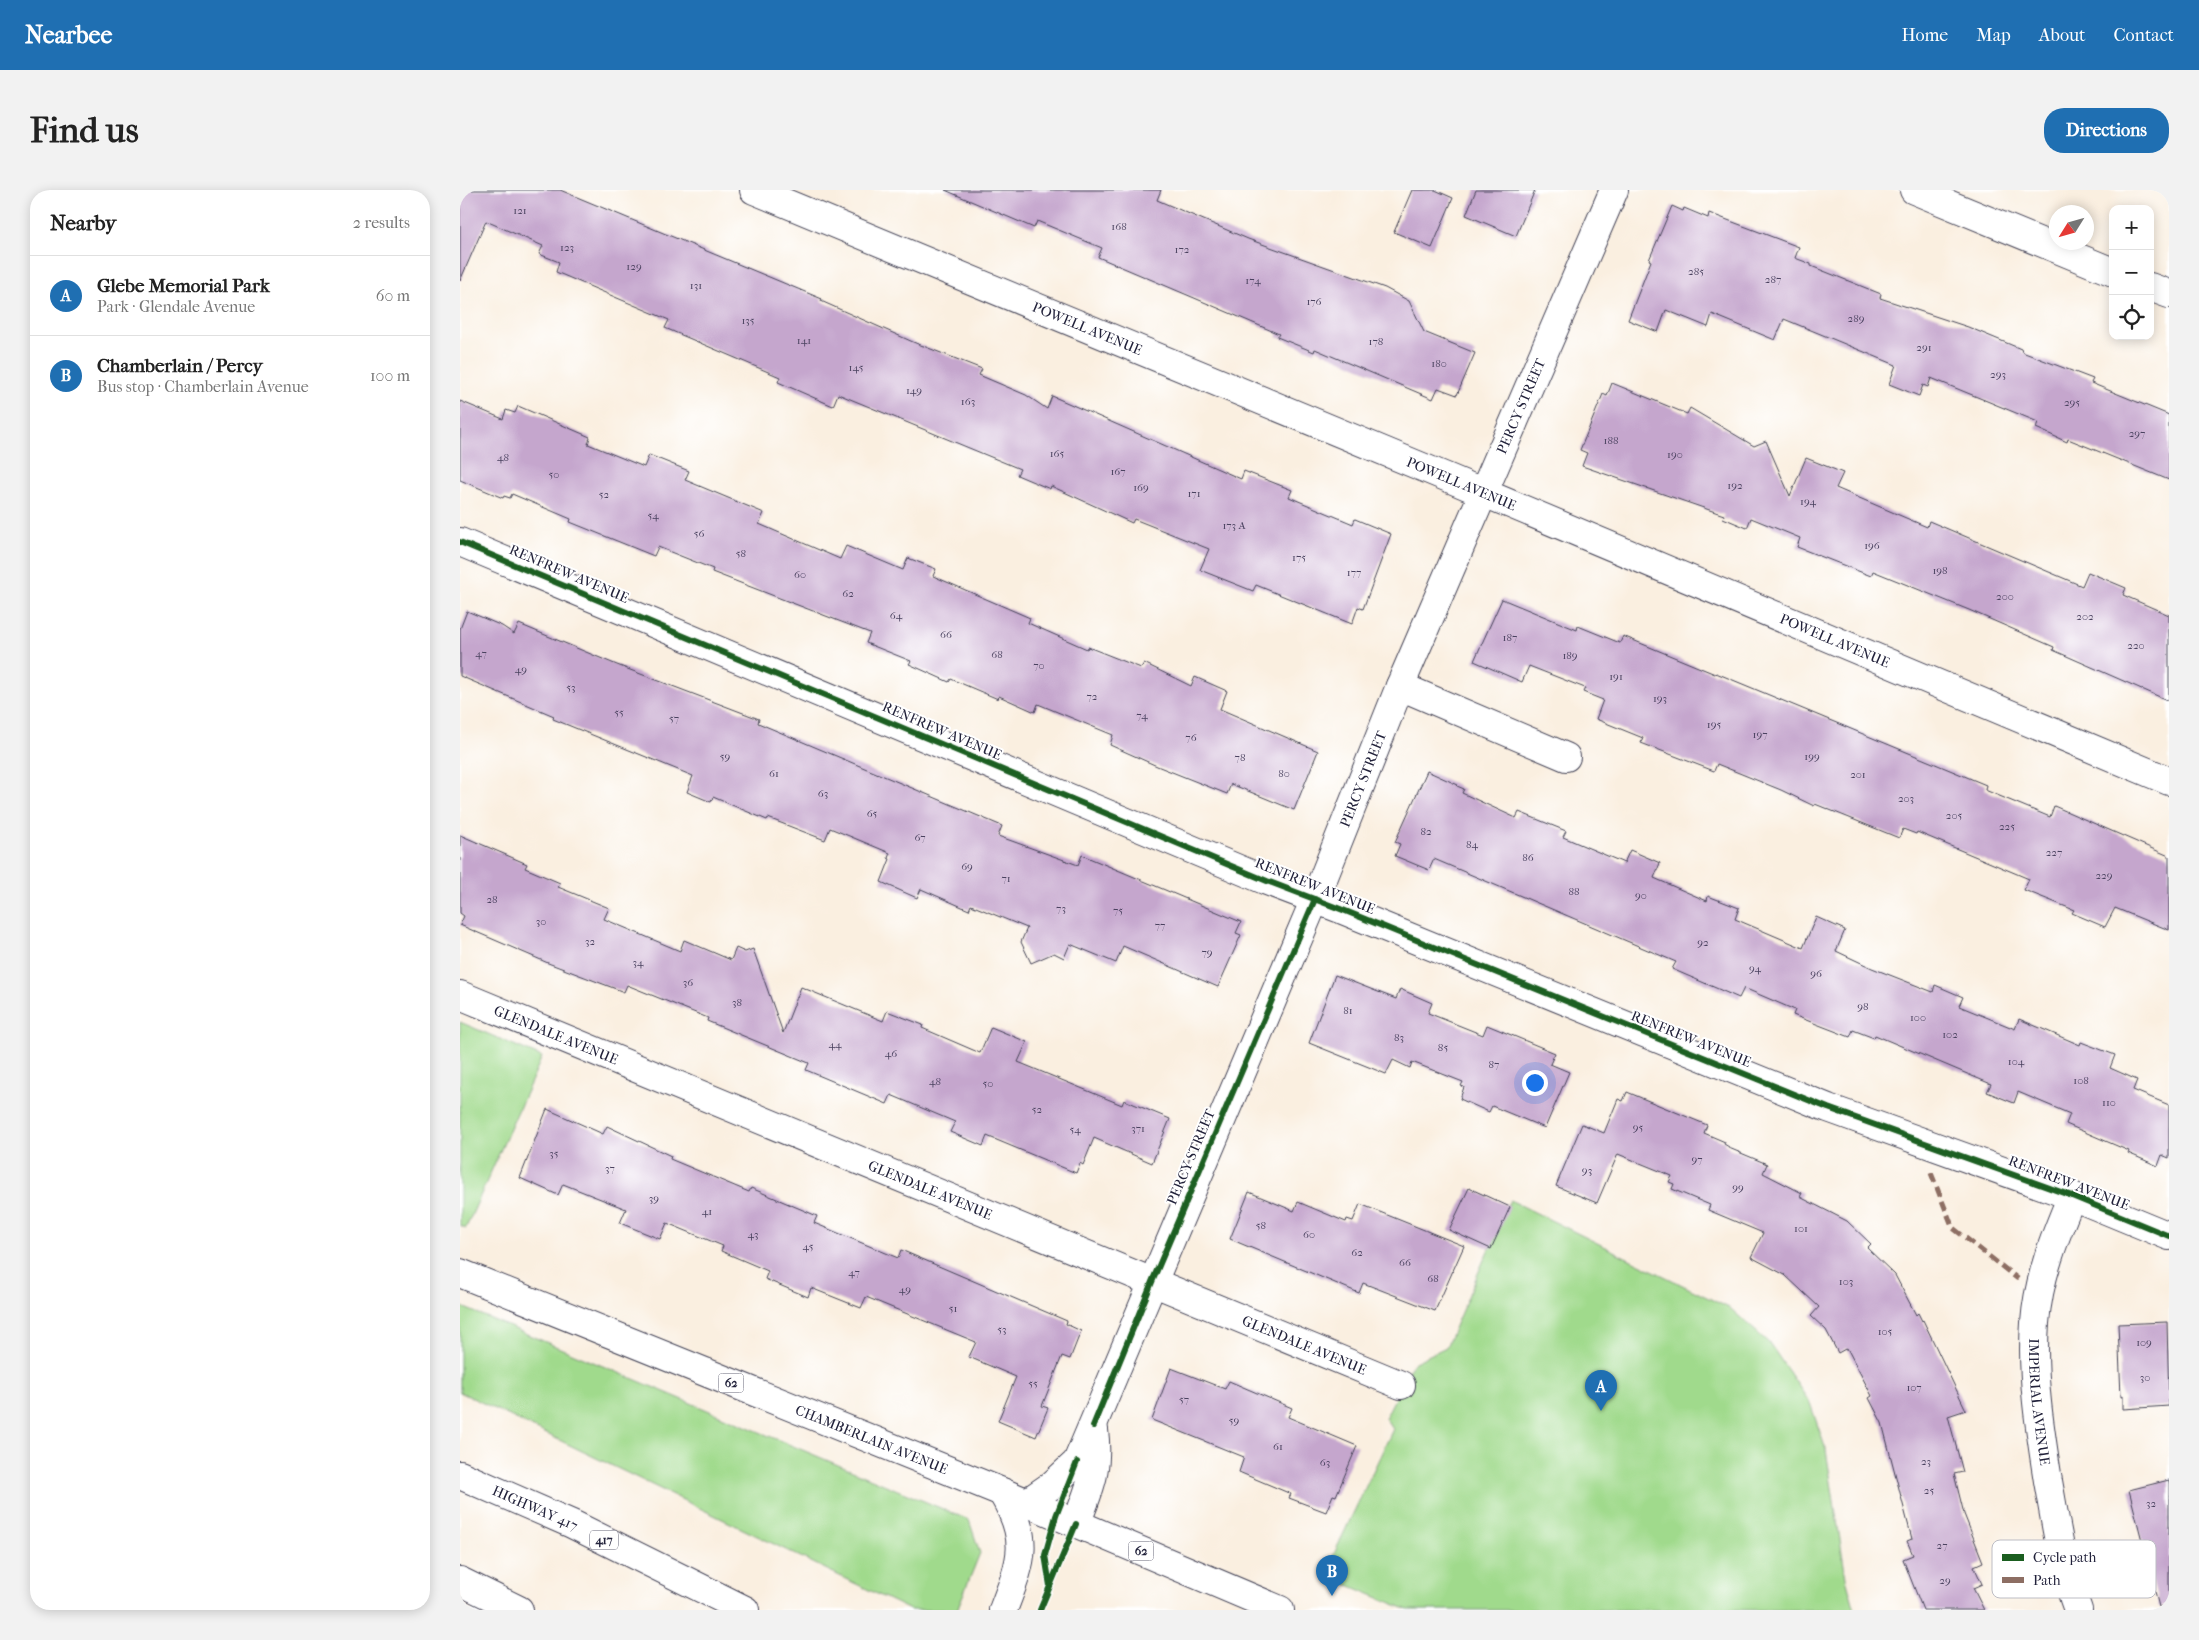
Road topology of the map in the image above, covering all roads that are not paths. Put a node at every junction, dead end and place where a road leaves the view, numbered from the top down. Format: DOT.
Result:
graph roads {
  1 [pos="754,190"];
  2 [pos="1614,190"];
  3 [pos="1914,190"];
  4 [pos="2109,270"];
  5 [pos="2154,288"];
  6 [pos="2169,294"];
  7 [pos="1484,493"];
  8 [pos="460,542"];
  9 [pos="1400,686"];
  10 [pos="1566,757"];
  11 [pos="2169,781"];
  12 [pos="1314,899"];
  13 [pos="460,994"];
  14 [pos="2072,1196"];
  15 [pos="2169,1236"];
  16 [pos="460,1273"];
  17 [pos="1152,1282"];
  18 [pos="1401,1384"];
  19 [pos="1093,1426"];
  20 [pos="460,1474"];
  21 [pos="1014,1498"];
  22 [pos="1076,1524"];
  23 [pos="2058,1540"];
  24 [pos="460,1581"];
  25 [pos="2074,1598"];
  26 [pos="519,1610"];
  27 [pos="745,1610"];
  28 [pos="1002,1610"];
  29 [pos="1280,1610"];
  30 [pos="2078,1610"];
  1 -- 7 [label="main road, POWELL AVENUE"];
  2 -- 7 [label="main road, PERCY STREET"];
  3 -- 4 [label="main road"];
  5 -- 6 [label="main road"];
  7 -- 9 [label="main road, PERCY STREET"];
  7 -- 11 [label="main road, POWELL AVENUE"];
  8 -- 12 [label="main road, RENFREW AVENUE"];
  9 -- 10 [label="main road"];
  9 -- 12 [label="main road, PERCY STREET"];
  12 -- 14 [label="main road, RENFREW AVENUE"];
  12 -- 17 [label="main road, PERCY STREET"];
  13 -- 17 [label="main road, GLENDALE AVENUE"];
  14 -- 15 [label="main road, RENFREW AVENUE"];
  14 -- 23 [label="main road, IMPERIAL AVENUE"];
  16 -- 21 [label="main road, CHAMBERLAIN AVENUE / 62"];
  17 -- 18 [label="main road, GLENDALE AVENUE"];
  17 -- 19 [label="main road, PERCY STREET"];
  19 -- 21 [label="main road, PERCY STREET"];
  19 -- 22 [label="main road"];
  20 -- 27 [label="main road, HIGHWAY 417 / 417"];
  21 -- 22 [label="main road, CHAMBERLAIN AVENUE / 62"];
  21 -- 28 [label="main road"];
  22 -- 29 [label="main road, CHAMBERLAIN AVENUE / 62"];
  24 -- 26 [label="main road"];
  25 -- 30 [label="main road, IMPERIAL AVENUE"];
}
